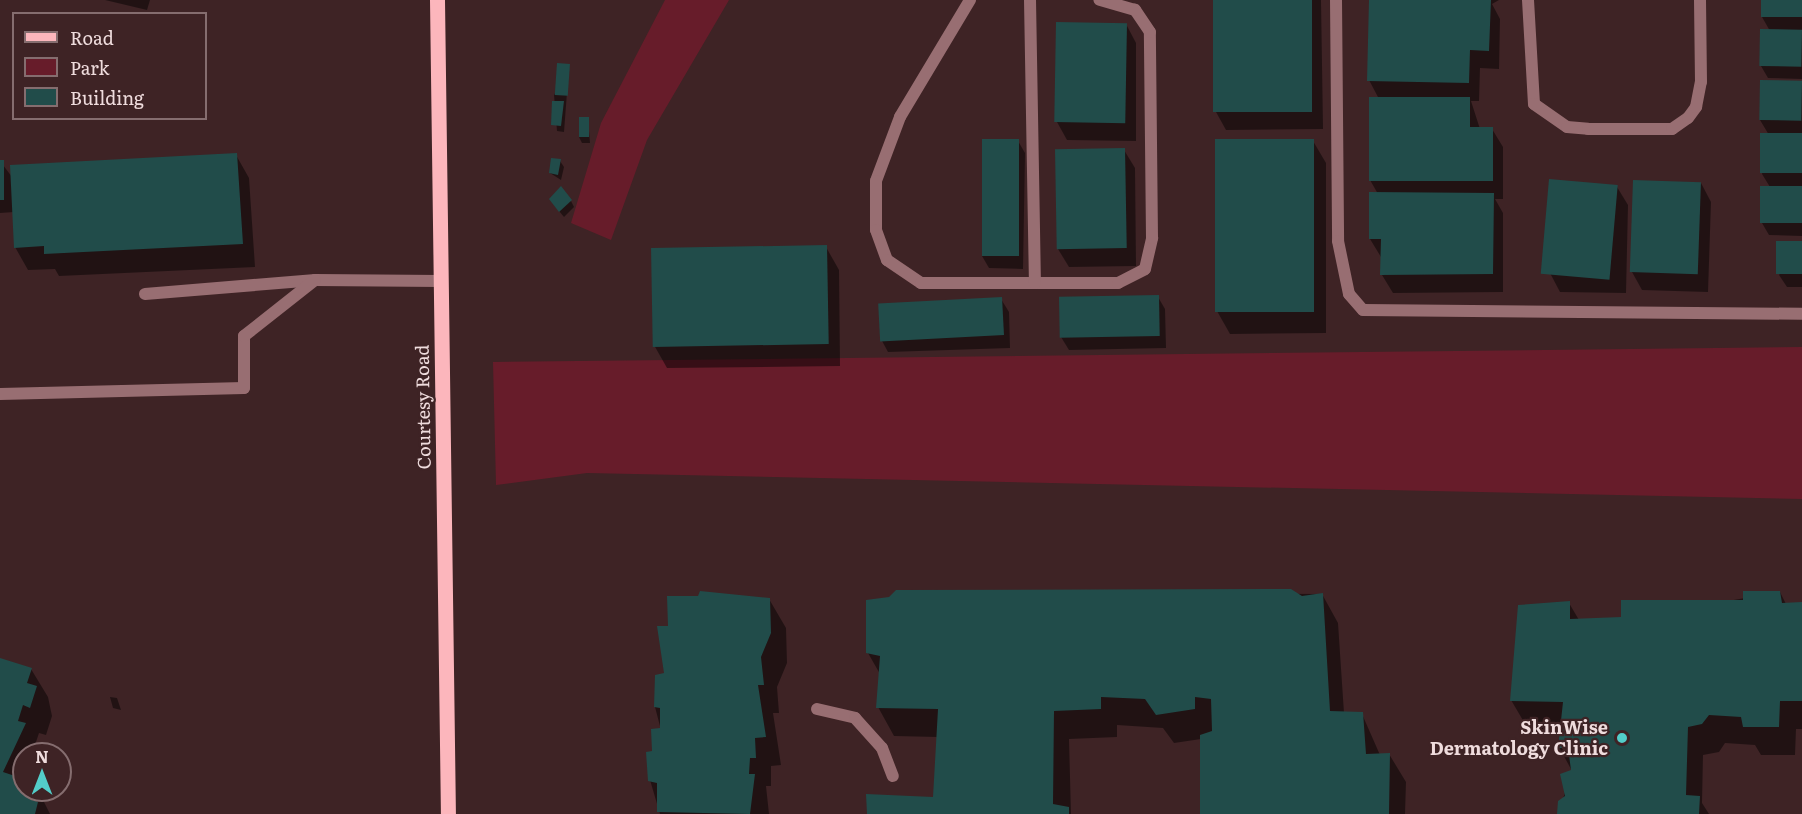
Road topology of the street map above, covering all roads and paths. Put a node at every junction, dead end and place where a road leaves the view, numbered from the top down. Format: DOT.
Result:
graph roads {
  1 [pos="437,0"];
  2 [pos="970,0"];
  3 [pos="1030,0"];
  4 [pos="1100,0"];
  5 [pos="1336,0"];
  6 [pos="1528,0"];
  7 [pos="1700,0"];
  8 [pos="315,280"];
  9 [pos="441,281"];
  10 [pos="1035,283"];
  11 [pos="145,294"];
  12 [pos="1802,314"];
  13 [pos="0,394"];
  14 [pos="817,709"];
  15 [pos="893,776"];
  16 [pos="448,814"];
  1 -- 9 [label="main road, Courtesy Road"];
  2 -- 10 [label="street"];
  3 -- 10 [label="street"];
  4 -- 10 [label="street"];
  5 -- 12 [label="street"];
  6 -- 7 [label="street"];
  8 -- 9 [label="street"];
  8 -- 11 [label="street"];
  8 -- 13 [label="street"];
  9 -- 16 [label="main road, Courtesy Road"];
  14 -- 15 [label="street"];
}
